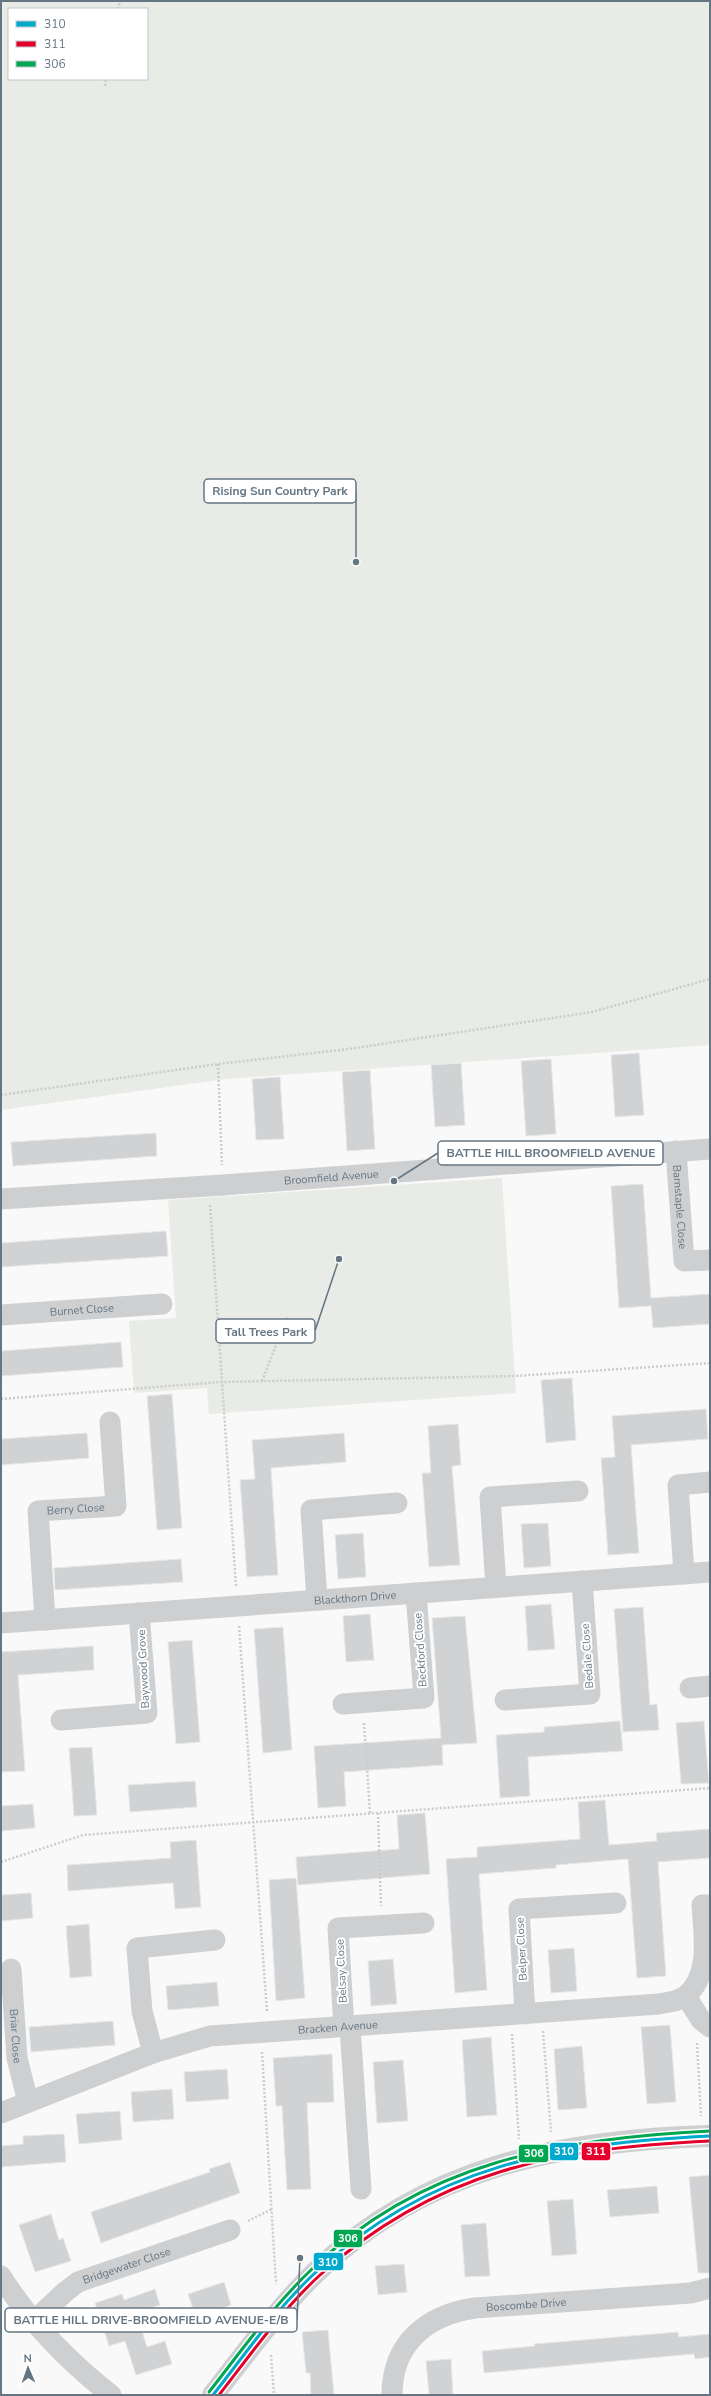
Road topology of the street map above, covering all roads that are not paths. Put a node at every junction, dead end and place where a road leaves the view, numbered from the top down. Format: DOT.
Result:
graph roads {
  1 [pos="710,1149"];
  2 [pos="676,1151"];
  3 [pos="1,1199"];
  4 [pos="710,1260"];
  5 [pos="162,1304"];
  6 [pos="1,1315"];
  7 [pos="110,1422"];
  8 [pos="710,1482"];
  9 [pos="578,1491"];
  10 [pos="397,1503"];
  11 [pos="710,1572"];
  12 [pos="684,1574"];
  13 [pos="582,1581"];
  14 [pos="496,1587"];
  15 [pos="416,1593"];
  16 [pos="317,1600"];
  17 [pos="139,1613"];
  18 [pos="45,1620"];
  19 [pos="1,1623"];
  20 [pos="504,1700"];
  21 [pos="353,1703"];
  22 [pos="61,1720"];
  23 [pos="616,1903"];
  24 [pos="710,1904"];
  25 [pos="424,1923"];
  26 [pos="214,1940"];
  27 [pos="11,1969"];
  28 [pos="686,1996"];
  29 [pos="526,2014"];
  30 [pos="706,2024"];
  31 [pos="347,2027"];
  32 [pos="153,2053"];
  33 [pos="28,2102"];
  34 [pos="1,2113"];
  35 [pos="706,2136"];
  36 [pos="361,2189"];
  37 [pos="230,2230"];
  38 [pos="1,2276"];
  39 [pos="710,2288"];
  40 [pos="34,2321"];
  41 [pos="103,2393"];
  42 [pos="213,2395"];
  43 [pos="392,2395"];
  1 -- 2 [label="street, Broomfield Avenue"];
  2 -- 3 [label="street, Broomfield Avenue"];
  2 -- 4 [label="street, Barnstaple Close"];
  5 -- 6 [label="street, Burnet Close"];
  7 -- 18 [label="street, Berry Close"];
  8 -- 12 [label="street"];
  9 -- 14 [label="street"];
  10 -- 16 [label="street"];
  11 -- 12 [label="street, Blackthorn Drive"];
  12 -- 13 [label="street, Blackthorn Drive"];
  13 -- 14 [label="street, Blackthorn Drive"];
  13 -- 20 [label="street, Bedale Close"];
  14 -- 15 [label="street, Blackthorn Drive"];
  15 -- 16 [label="street, Blackthorn Drive"];
  15 -- 21 [label="street, Beckford Close"];
  16 -- 17 [label="street, Blackthorn Drive"];
  17 -- 18 [label="street, Blackthorn Drive"];
  17 -- 22 [label="street, Baywood Grove"];
  18 -- 19 [label="street, Blackthorn Drive"];
  23 -- 29 [label="street, Belper Close"];
  24 -- 28 [label="street"];
  25 -- 31 [label="street, Belsay Close"];
  26 -- 32 [label="street"];
  27 -- 33 [label="street, Briar Close"];
  28 -- 29 [label="street, Bracken Avenue"];
  28 -- 30 [label="street"];
  29 -- 31 [label="street, Bracken Avenue"];
  31 -- 32 [label="street, Bracken Avenue"];
  31 -- 36 [label="street"];
  32 -- 33 [label="street, Bracken Avenue"];
  33 -- 34 [label="street, Bracken Avenue"];
  35 -- 42 [label="street"];
  37 -- 40 [label="street, Bridgewater Close"];
  38 -- 40 [label="street"];
  39 -- 43 [label="street, Boscombe Drive"];
  40 -- 41 [label="street"];
}
